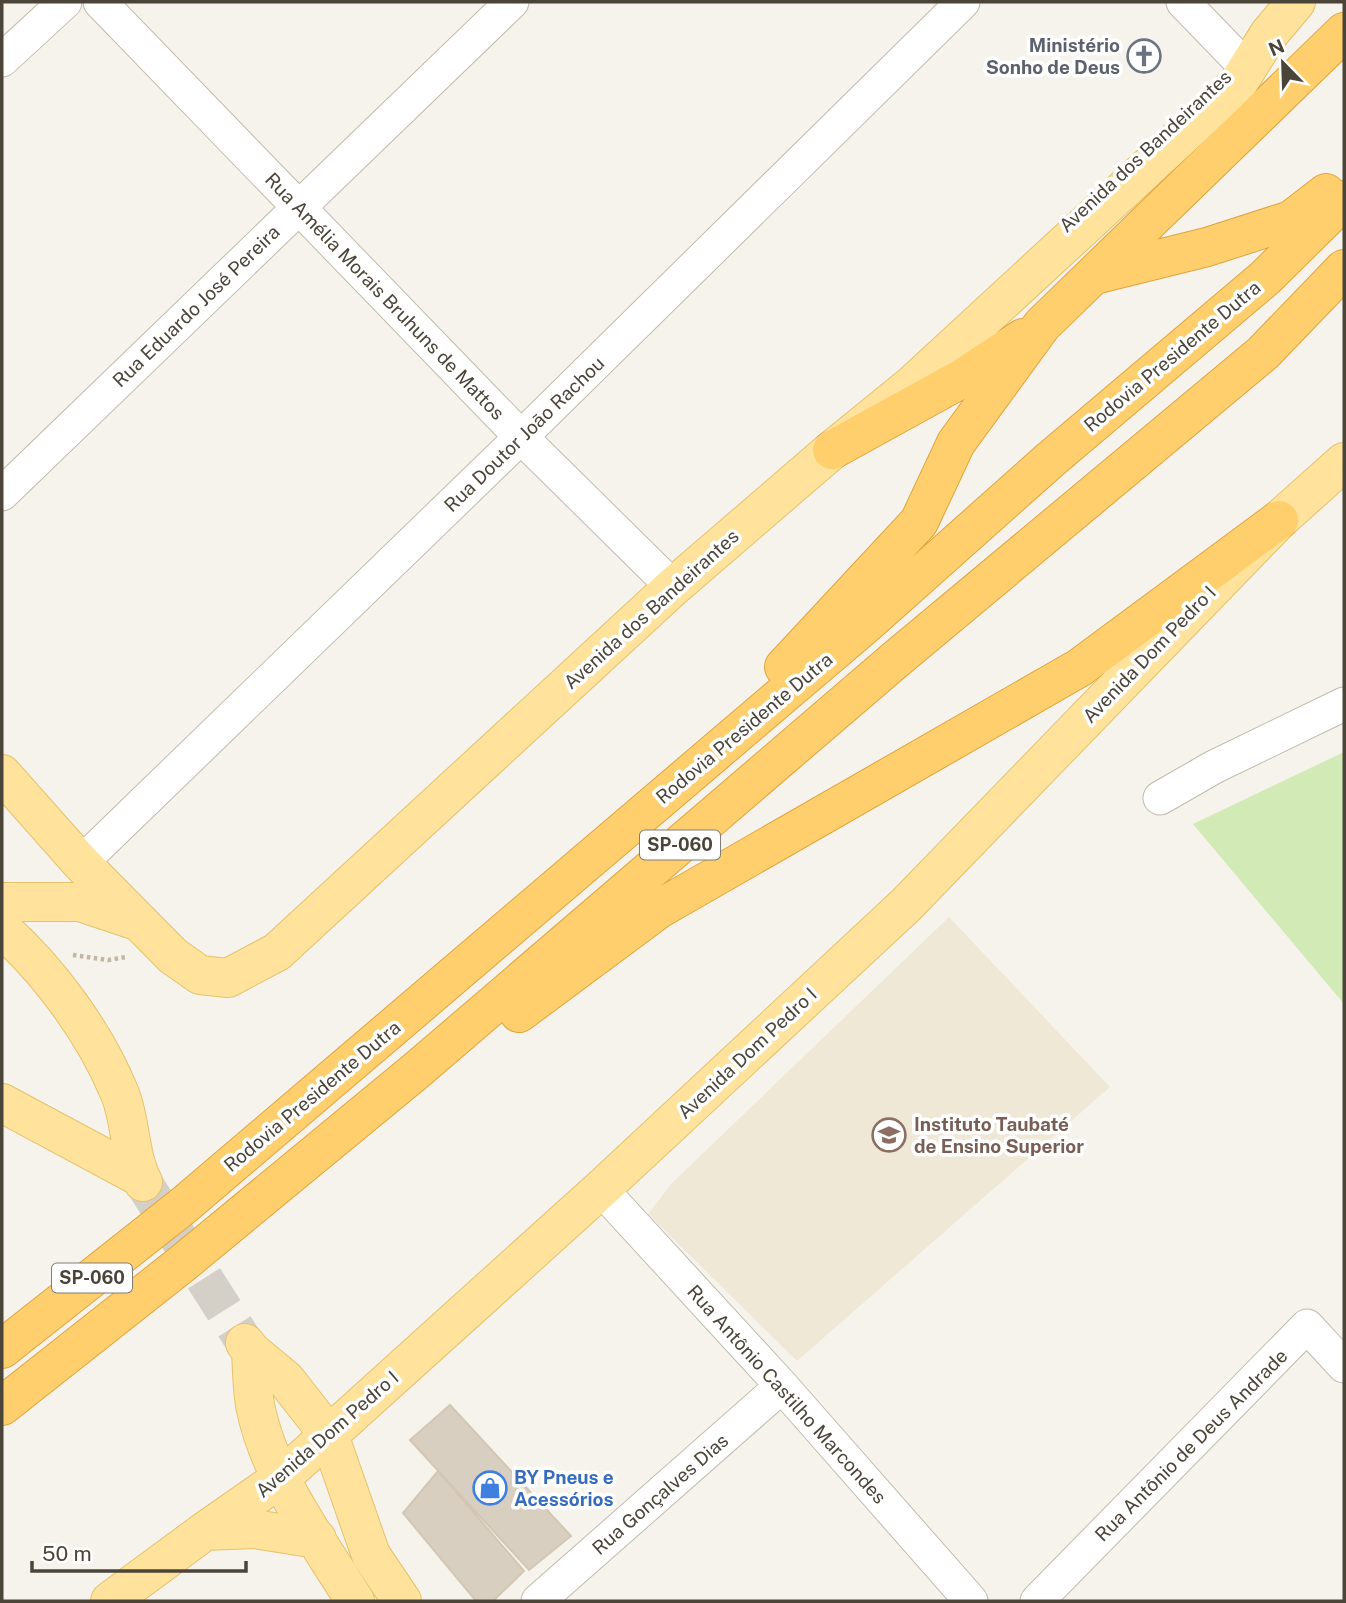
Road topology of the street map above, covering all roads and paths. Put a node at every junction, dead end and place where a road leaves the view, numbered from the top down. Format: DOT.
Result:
graph roads {
  1 [pos="65,2"];
  2 [pos="100,2"];
  3 [pos="512,2"];
  4 [pos="963,2"];
  5 [pos="1183,2"];
  6 [pos="1296,2"];
  7 [pos="1344,32"];
  8 [pos="1269,34"];
  9 [pos="2,60"];
  10 [pos="1240,61"];
  11 [pos="1344,179"];
  12 [pos="1344,200"];
  13 [pos="299,206"];
  14 [pos="1344,269"];
  15 [pos="1032,275"];
  16 [pos="1092,275"];
  17 [pos="1042,325"];
  18 [pos="521,437"];
  19 [pos="831,450"];
  20 [pos="1344,462"];
  21 [pos="2,494"];
  22 [pos="1279,520"];
  23 [pos="673,587"];
  24 [pos="1344,704"];
  25 [pos="2,774"];
  26 [pos="671,790"];
  27 [pos="1160,798"];
  28 [pos="81,863"];
  29 [pos="2,902"];
  30 [pos="139,921"];
  31 [pos="2,929"];
  32 [pos="167,950"];
  33 [pos="72,955"];
  34 [pos="417,1070"];
  35 [pos="2,1103"];
  36 [pos="601,1189"];
  37 [pos="2,1349"];
  38 [pos="1344,1366"];
  39 [pos="782,1386"];
  40 [pos="2,1406"];
  41 [pos="329,1435"];
  42 [pos="281,1478"];
  43 [pos="205,1531"];
  44 [pos="317,1539"];
  45 [pos="110,1601"];
  46 [pos="355,1601"];
  47 [pos="402,1601"];
  48 [pos="538,1601"];
  49 [pos="971,1601"];
  50 [pos="1037,1601"];
  1 -- 9 [label="street"];
  2 -- 13 [label="street, Rua Amélia Morais Bruhuns de Mattos"];
  3 -- 13 [label="street, Rua Eduardo José Pereira"];
  4 -- 18 [label="street, Rua Doutor João Rachou"];
  5 -- 10 [label="street"];
  6 -- 8 [label="main road, Avenida dos Bandeirantes"];
  7 -- 16 [label="highway"];
  8 -- 10 [label="street, Avenida dos Bandeirantes"];
  8 -- 15 [label="main road, Avenida dos Bandeirantes"];
  10 -- 15 [label="street, Avenida dos Bandeirantes"];
  11 -- 16 [label="highway"];
  12 -- 26 [label="highway, Rodovia Presidente Dutra / SP-060"];
  13 -- 18 [label="street, Rua Amélia Morais Bruhuns de Mattos"];
  13 -- 21 [label="street, Rua Eduardo José Pereira"];
  14 -- 34 [label="highway, SP-060"];
  15 -- 19 [label="main road, Avenida dos Bandeirantes"];
  16 -- 17 [label="highway"];
  17 -- 19 [label="highway"];
  17 -- 26 [label="highway"];
  18 -- 23 [label="street, Rua Amélia Morais Bruhuns de Mattos"];
  18 -- 28 [label="street, Rua Doutor João Rachou"];
  19 -- 23 [label="main road, Avenida dos Bandeirantes"];
  20 -- 22 [label="main road, Avenida Dom Pedro I"];
  22 -- 34 [label="highway"];
  22 -- 36 [label="main road, Avenida Dom Pedro I"];
  23 -- 32 [label="main road, Avenida dos Bandeirantes"];
  24 -- 27 [label="street"];
  25 -- 28 [label="main road, Avenida dos Bandeirantes"];
  26 -- 37 [label="highway, Rodovia Presidente Dutra / SP-060"];
  28 -- 30 [label="main road, Avenida dos Bandeirantes"];
  29 -- 30 [label="main road"];
  30 -- 32 [label="main road, Avenida dos Bandeirantes"];
  31 -- 35 [label="main road"];
  32 -- 33 [label="path"];
  34 -- 40 [label="highway, SP-060"];
  36 -- 39 [label="street, Rua Antônio Castilho Marcondes"];
  36 -- 41 [label="main road, Avenida Dom Pedro I"];
  38 -- 50 [label="street, Rua Antônio de Deus Andrade"];
  39 -- 48 [label="street, Rua Gonçalves Dias"];
  39 -- 49 [label="street, Rua Antônio Castilho Marcondes"];
  41 -- 42 [label="main road, Avenida Dom Pedro I"];
  41 -- 42 [label="main road"];
  41 -- 47 [label="main road"];
  42 -- 43 [label="main road, Avenida Dom Pedro I"];
  42 -- 44 [label="main road"];
  43 -- 44 [label="main road"];
  43 -- 45 [label="main road, Avenida Dom Pedro I"];
  44 -- 46 [label="main road"];
}
